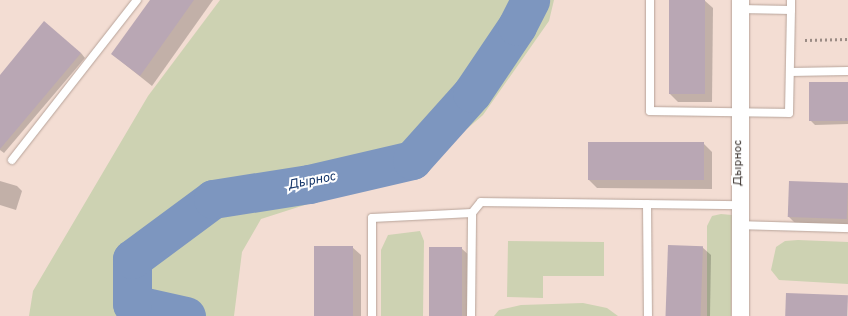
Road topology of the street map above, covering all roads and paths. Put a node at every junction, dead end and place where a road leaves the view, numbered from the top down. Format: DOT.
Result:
graph roads {
  1 [pos="137,0"];
  2 [pos="650,0"];
  3 [pos="791,0"];
  4 [pos="740,5"];
  5 [pos="791,10"];
  6 [pos="848,39"];
  7 [pos="790,40"];
  8 [pos="848,71"];
  9 [pos="790,72"];
  10 [pos="739,112"];
  11 [pos="12,160"];
  12 [pos="646,204"];
  13 [pos="740,205"];
  14 [pos="472,213"];
  15 [pos="740,225"];
  16 [pos="848,228"];
  17 [pos="372,316"];
  18 [pos="470,316"];
  19 [pos="648,316"];
  20 [pos="740,316"];
  1 -- 11 [label="lane"];
  2 -- 10 [label="lane"];
  3 -- 5 [label="lane"];
  4 -- 5 [label="lane"];
  4 -- 10 [label="street, Дырнос"];
  5 -- 7 [label="lane"];
  6 -- 7 [label="path"];
  7 -- 9 [label="lane"];
  8 -- 9 [label="lane"];
  9 -- 10 [label="lane"];
  10 -- 13 [label="street, Дырнос"];
  12 -- 13 [label="lane"];
  12 -- 14 [label="lane"];
  12 -- 19 [label="lane"];
  13 -- 15 [label="street, Дырнос"];
  14 -- 17 [label="lane"];
  14 -- 18 [label="lane"];
  15 -- 16 [label="lane"];
  15 -- 20 [label="street, Дырнос"];
}
